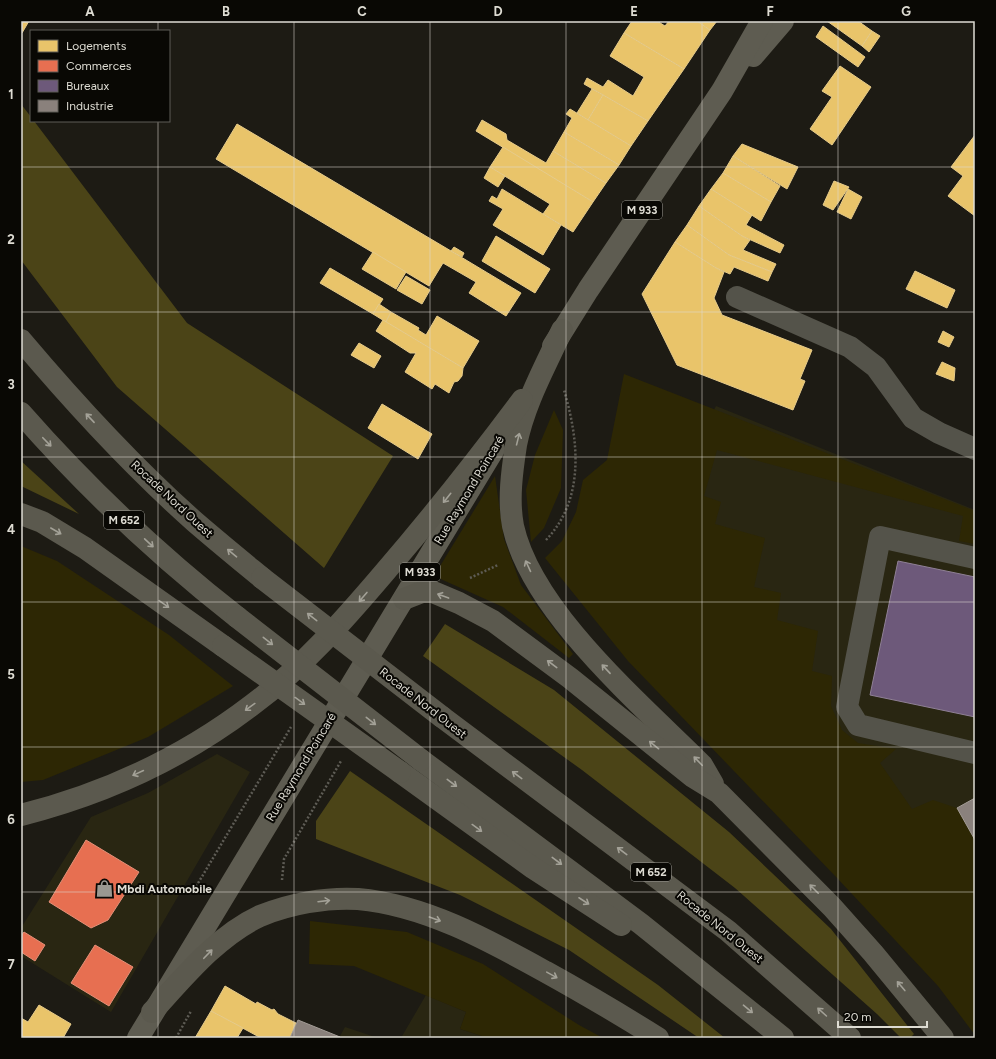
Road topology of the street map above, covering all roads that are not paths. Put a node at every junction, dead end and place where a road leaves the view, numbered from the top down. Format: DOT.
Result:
graph roads {
  1 [pos="762,21"];
  2 [pos="783,21"];
  3 [pos="722,91"];
  4 [pos="737,297"];
  5 [pos="562,330"];
  6 [pos="21,340"];
  7 [pos="522,400"];
  8 [pos="21,413"];
  9 [pos="975,449"];
  10 [pos="21,514"];
  11 [pos="975,558"];
  12 [pos="404,599"];
  13 [pos="975,753"];
  14 [pos="719,793"];
  15 [pos="21,815"];
  16 [pos="728,992"];
  17 [pos="152,1012"];
  18 [pos="138,1038"];
  19 [pos="658,1038"];
  20 [pos="783,1038"];
  21 [pos="850,1038"];
  22 [pos="943,1038"];
  1 -- 3 [label="main road, Rue Raymond Poincaré / M 933"];
  2 -- 3 [label="main road, Rue Raymond Poincaré / M 933"];
  3 -- 5 [label="main road, Rue Raymond Poincaré / M 933"];
  4 -- 9 [label="lane"];
  5 -- 7 [label="main road, Rue Raymond Poincaré / M 933"];
  14 -- 5 [label="highway, one-way"];
  21 -- 6 [label="highway, Rocade Nord Ouest / M 652, one-way, bridge"];
  7 -- 12 [label="main road, Rue Raymond Poincaré / M 933"];
  7 -- 15 [label="highway, one-way"];
  8 -- 16 [label="highway, M 652, one-way, bridge"];
  10 -- 16 [label="highway, one-way, bridge"];
  11 -- 13 [label="lane"];
  14 -- 12 [label="highway, one-way"];
  12 -- 17 [label="main road, Rue Raymond Poincaré / M 933"];
  22 -- 14 [label="highway, one-way"];
  16 -- 20 [label="highway, M 652, one-way"];
  17 -- 18 [label="main road, Rue Raymond Poincaré / M 933"];
  17 -- 19 [label="highway, one-way"];
}
